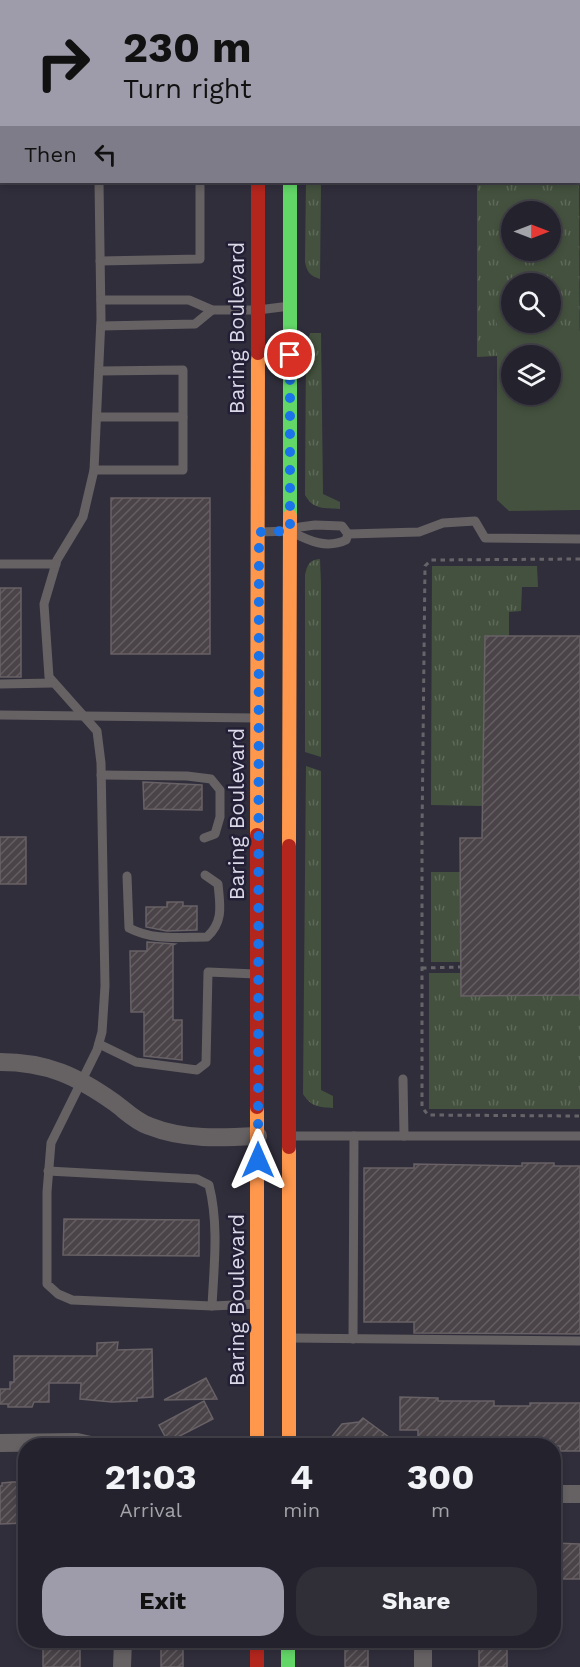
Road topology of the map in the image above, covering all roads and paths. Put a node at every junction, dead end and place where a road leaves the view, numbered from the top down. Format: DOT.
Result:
graph roads {
  1 [pos="99,183"];
  2 [pos="200,183"];
  3 [pos="258,183"];
  4 [pos="290,183"];
  5 [pos="100,261"];
  6 [pos="101,300"];
  7 [pos="290,306"];
  8 [pos="212,310"];
  9 [pos="258,310"];
  10 [pos="100,326"];
  11 [pos="99,371"];
  12 [pos="97,417"];
  13 [pos="183,417"];
  14 [pos="94,470"];
  15 [pos="290,531"];
  16 [pos="259,532"];
  17 [pos="348,534"];
  18 [pos="580,539"];
  19 [pos="580,559"];
  20 [pos="0,564"];
  21 [pos="56,564"];
  22 [pos="54,683"];
  23 [pos="0,684"];
  24 [pos="0,715"];
  25 [pos="82,716"];
  26 [pos="259,718"];
  27 [pos="101,775"];
  28 [pos="204,838"];
  29 [pos="205,874"];
  30 [pos="127,876"];
  31 [pos="461,967"];
  32 [pos="422,968"];
  33 [pos="258,975"];
  34 [pos="99,1044"];
  35 [pos="0,1062"];
  36 [pos="403,1079"];
  37 [pos="81,1080"];
  38 [pos="580,1116"];
  39 [pos="274,1136"];
  40 [pos="354,1136"];
  41 [pos="404,1136"];
  42 [pos="580,1136"];
  43 [pos="48,1171"];
  44 [pos="257,1304"];
  45 [pos="212,1305"];
  46 [pos="289,1338"];
  47 [pos="353,1339"];
  48 [pos="580,1341"];
  49 [pos="257,1438"];
  50 [pos="289,1438"];
  51 [pos="0,1443"];
  52 [pos="18,1443"];
  53 [pos="561,1494"];
  54 [pos="580,1494"];
  55 [pos="123,1648"];
  56 [pos="257,1648"];
  57 [pos="288,1648"];
  58 [pos="423,1648"];
  59 [pos="122,1667"];
  60 [pos="257,1667"];
  61 [pos="288,1667"];
  62 [pos="423,1667"];
  1 -- 5 [label="lane"];
  2 -- 5 [label="lane"];
  3 -- 9 [label="main road, Baring Boulevard"];
  4 -- 7 [label="main road, Baring Boulevard"];
  5 -- 6 [label="lane"];
  6 -- 8 [label="lane"];
  6 -- 10 [label="lane"];
  7 -- 9 [label="lane"];
  7 -- 15 [label="main road, Baring Boulevard"];
  8 -- 9 [label="lane"];
  8 -- 10 [label="lane"];
  9 -- 16 [label="main road, Baring Boulevard"];
  10 -- 11 [label="lane"];
  11 -- 12 [label="lane"];
  11 -- 13 [label="lane"];
  12 -- 13 [label="lane"];
  12 -- 14 [label="lane"];
  13 -- 14 [label="lane"];
  14 -- 21 [label="lane"];
  15 -- 16 [label="lane"];
  15 -- 17 [label="lane"];
  15 -- 17 [label="lane"];
  15 -- 39 [label="main road, Baring Boulevard"];
  16 -- 26 [label="main road, Baring Boulevard"];
  17 -- 18 [label="lane"];
  19 -- 32 [label="path"];
  20 -- 21 [label="lane"];
  21 -- 22 [label="lane"];
  22 -- 23 [label="lane"];
  22 -- 25 [label="lane"];
  24 -- 25 [label="lane"];
  25 -- 26 [label="lane"];
  25 -- 27 [label="lane"];
  26 -- 33 [label="main road, Baring Boulevard"];
  27 -- 28 [label="lane"];
  27 -- 34 [label="lane"];
  29 -- 30 [label="lane"];
  31 -- 32 [label="path"];
  32 -- 38 [label="path"];
  33 -- 34 [label="lane"];
  33 -- 39 [label="main road, Baring Boulevard"];
  34 -- 37 [label="lane"];
  35 -- 37 [label="street"];
  36 -- 41 [label="lane"];
  37 -- 39 [label="street"];
  37 -- 43 [label="lane"];
  39 -- 40 [label="lane"];
  39 -- 44 [label="main road, Baring Boulevard"];
  39 -- 46 [label="main road, Baring Boulevard"];
  40 -- 41 [label="lane"];
  40 -- 47 [label="lane"];
  41 -- 42 [label="lane"];
  43 -- 45 [label="lane"];
  43 -- 45 [label="lane"];
  44 -- 45 [label="lane"];
  44 -- 49 [label="main road, Baring Boulevard"];
  46 -- 47 [label="lane"];
  46 -- 50 [label="main road, Baring Boulevard"];
  47 -- 48 [label="lane"];
  51 -- 52 [label="street"];
  53 -- 54 [label="street"];
  55 -- 59 [label="street"];
  56 -- 60 [label="main road"];
  57 -- 61 [label="main road"];
  58 -- 62 [label="street"];
}
